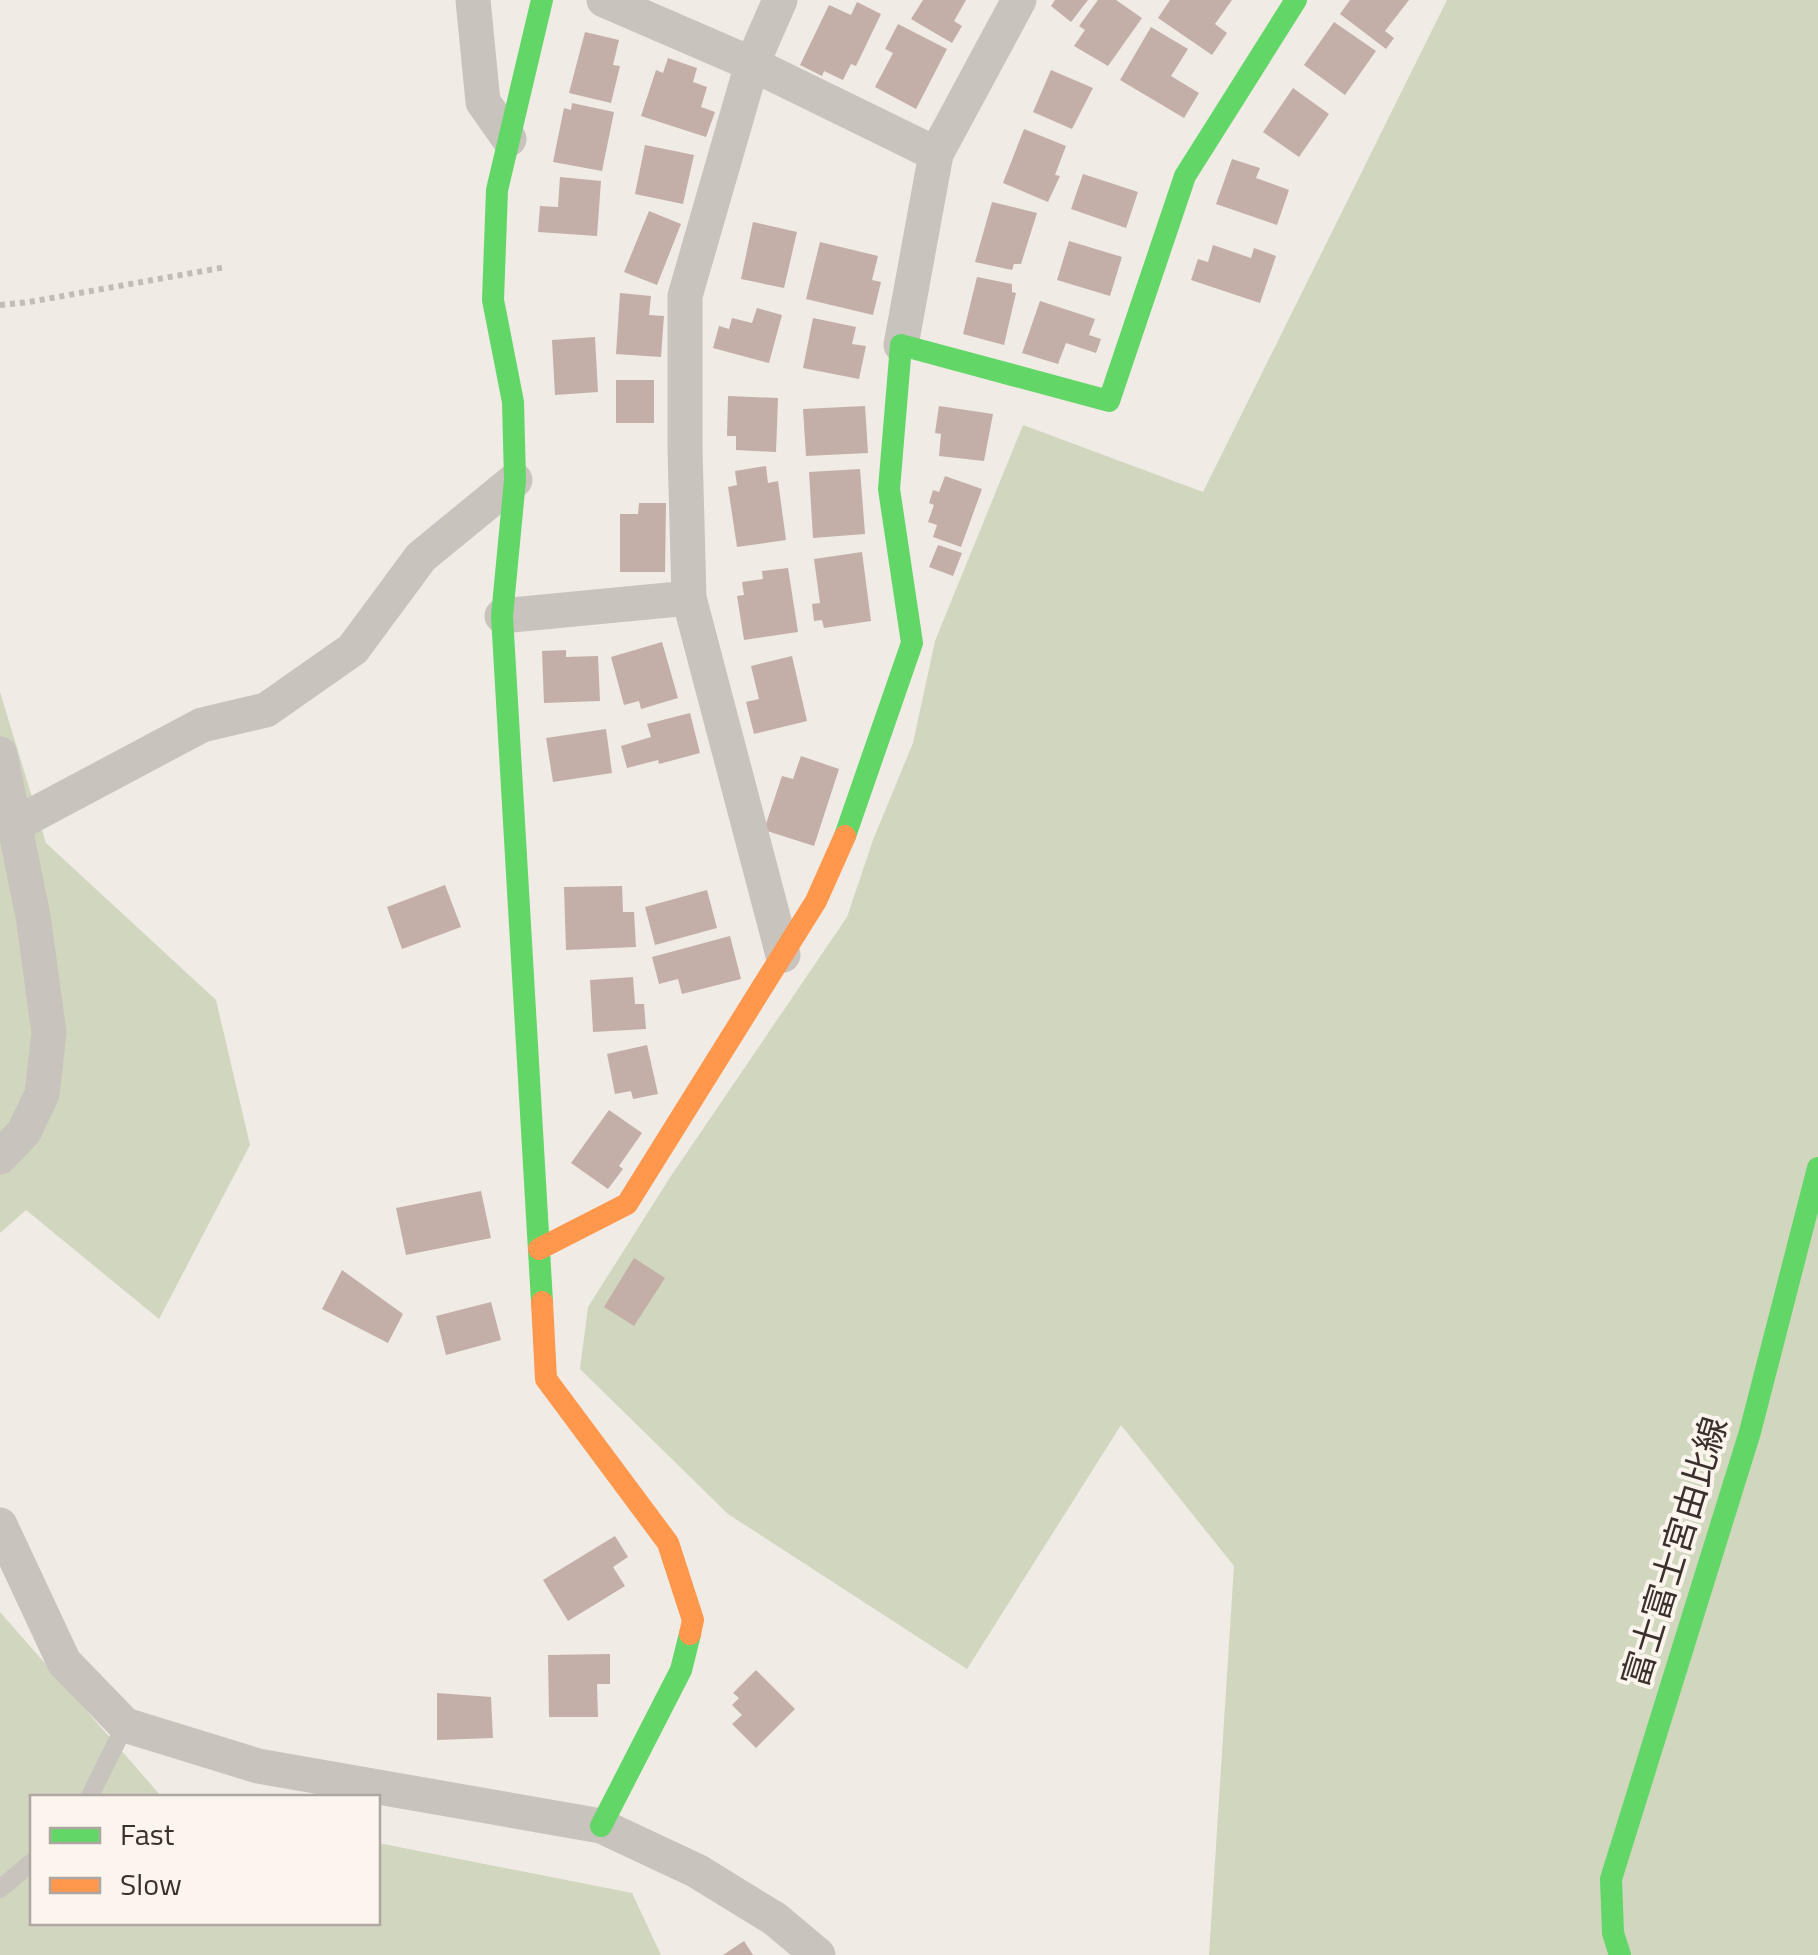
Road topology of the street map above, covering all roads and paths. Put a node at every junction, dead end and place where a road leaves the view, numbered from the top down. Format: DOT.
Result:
graph roads {
  1 [pos="472,0"];
  2 [pos="542,0"];
  3 [pos="604,0"];
  4 [pos="780,0"];
  5 [pos="1019,0"];
  6 [pos="1296,0"];
  7 [pos="752,64"];
  8 [pos="509,139"];
  9 [pos="936,154"];
  10 [pos="226,267"];
  11 [pos="0,305"];
  12 [pos="901,344"];
  13 [pos="516,480"];
  14 [pos="689,598"];
  15 [pos="502,616"];
  16 [pos="0,754"];
  17 [pos="14,825"];
  18 [pos="783,955"];
  19 [pos="0,1157"];
  20 [pos="1818,1168"];
  21 [pos="539,1249"];
  22 [pos="0,1525"];
  23 [pos="125,1725"];
  24 [pos="90,1795"];
  25 [pos="601,1826"];
  26 [pos="30,1864"];
  27 [pos="0,1889"];
  28 [pos="818,1955"];
  29 [pos="1620,1955"];
  1 -- 8 [label="street"];
  2 -- 8 [label="street"];
  3 -- 7 [label="street"];
  4 -- 7 [label="street"];
  5 -- 9 [label="street"];
  6 -- 12 [label="street"];
  7 -- 9 [label="street"];
  7 -- 14 [label="street"];
  8 -- 13 [label="street"];
  9 -- 12 [label="street"];
  10 -- 11 [label="path"];
  12 -- 18 [label="street"];
  13 -- 15 [label="street"];
  13 -- 17 [label="street"];
  14 -- 15 [label="street"];
  14 -- 18 [label="street"];
  15 -- 21 [label="street"];
  16 -- 17 [label="street"];
  17 -- 19 [label="street"];
  18 -- 21 [label="street"];
  20 -- 29 [label="street, 富士富士宮由比線"];
  21 -- 25 [label="street"];
  22 -- 23 [label="street"];
  23 -- 24 [label="lane"];
  23 -- 25 [label="street"];
  25 -- 28 [label="street"];
  26 -- 27 [label="lane"];
}
